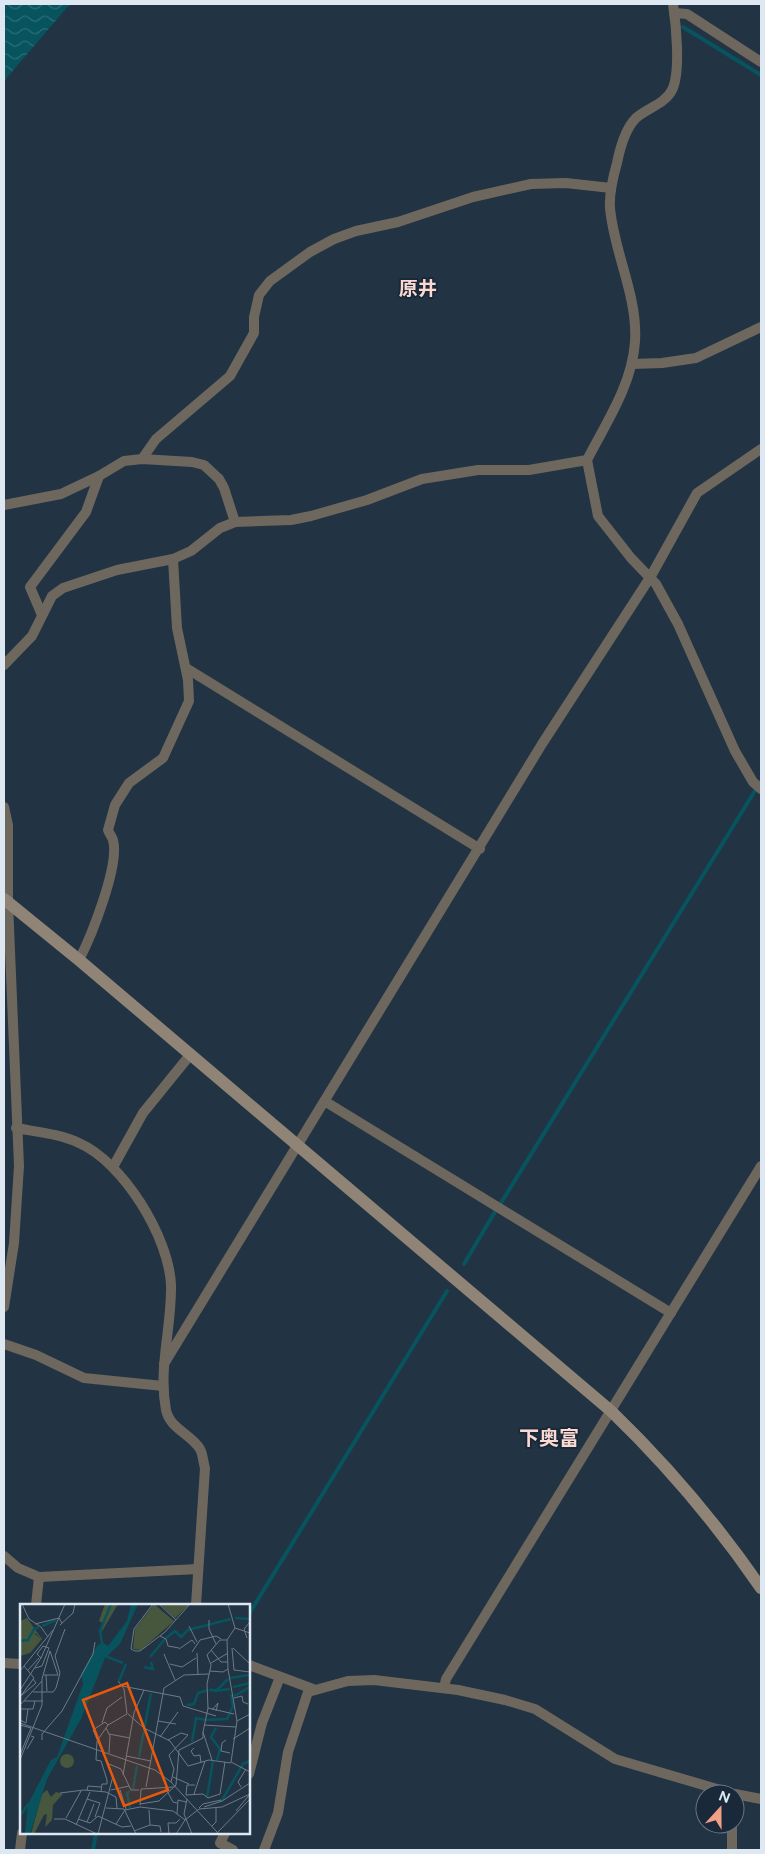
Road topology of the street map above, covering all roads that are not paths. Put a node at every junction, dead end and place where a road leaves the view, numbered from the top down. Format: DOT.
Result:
graph roads {
  1 [pos="674,8"];
  2 [pos="761,62"];
  3 [pos="611,188"];
  4 [pos="761,327"];
  5 [pos="632,364"];
  6 [pos="761,449"];
  7 [pos="142,459"];
  8 [pos="587,460"];
  9 [pos="99,476"];
  10 [pos="4,505"];
  11 [pos="235,522"];
  12 [pos="173,559"];
  13 [pos="650,576"];
  14 [pos="42,615"];
  15 [pos="4,665"];
  16 [pos="186,668"];
  17 [pos="759,787"];
  18 [pos="4,807"];
  19 [pos="480,849"];
  20 [pos="6,901"];
  21 [pos="79,960"];
  22 [pos="190,1055"];
  23 [pos="326,1102"];
  24 [pos="16,1128"];
  25 [pos="298,1146"];
  26 [pos="761,1166"];
  27 [pos="113,1167"];
  28 [pos="4,1301"];
  29 [pos="671,1313"];
  30 [pos="4,1344"];
  31 [pos="164,1364"];
  32 [pos="163,1386"];
  33 [pos="611,1411"];
  34 [pos="4,1556"];
  35 [pos="198,1569"];
  36 [pos="39,1577"];
  37 [pos="761,1588"];
  38 [pos="36,1604"];
  39 [pos="196,1604"];
  40 [pos="4,1663"];
  41 [pos="20,1664"];
  42 [pos="250,1665"];
  43 [pos="280,1676"];
  44 [pos="444,1688"];
  45 [pos="313,1689"];
  46 [pos="250,1770"];
  47 [pos="700,1784"];
  48 [pos="745,1796"];
  49 [pos="761,1799"];
  50 [pos="22,1834"];
  51 [pos="224,1834"];
  52 [pos="732,1834"];
  53 [pos="20,1850"];
  54 [pos="233,1850"];
  55 [pos="264,1850"];
  56 [pos="732,1850"];
  1 -- 2 [label="street"];
  1 -- 3 [label="street"];
  3 -- 5 [label="street"];
  3 -- 7 [label="street"];
  4 -- 5 [label="street"];
  5 -- 8 [label="street"];
  6 -- 13 [label="street"];
  7 -- 9 [label="street"];
  7 -- 11 [label="street"];
  8 -- 11 [label="street"];
  8 -- 13 [label="street"];
  9 -- 10 [label="street"];
  9 -- 14 [label="street"];
  11 -- 12 [label="street"];
  12 -- 14 [label="street"];
  12 -- 16 [label="street"];
  13 -- 17 [label="street"];
  13 -- 19 [label="street"];
  14 -- 15 [label="street"];
  16 -- 19 [label="street"];
  16 -- 21 [label="street"];
  18 -- 20 [label="street"];
  19 -- 23 [label="street"];
  20 -- 21 [label="street"];
  20 -- 24 [label="street"];
  21 -- 22 [label="street"];
  22 -- 25 [label="street"];
  22 -- 27 [label="street"];
  23 -- 25 [label="street"];
  23 -- 29 [label="street"];
  24 -- 27 [label="street"];
  24 -- 28 [label="street"];
  25 -- 31 [label="street"];
  25 -- 33 [label="street"];
  26 -- 29 [label="street"];
  27 -- 31 [label="street"];
  29 -- 33 [label="street"];
  30 -- 32 [label="street"];
  31 -- 32 [label="street"];
  32 -- 35 [label="street"];
  33 -- 37 [label="street"];
  33 -- 44 [label="street"];
  34 -- 36 [label="street"];
  35 -- 36 [label="street"];
  35 -- 39 [label="street"];
  36 -- 38 [label="street"];
  40 -- 41 [label="street"];
  42 -- 43 [label="street"];
  43 -- 45 [label="street"];
  43 -- 46 [label="street"];
  44 -- 45 [label="street"];
  44 -- 47 [label="street"];
  45 -- 55 [label="street"];
  48 -- 49 [label="street"];
  50 -- 53 [label="street"];
  51 -- 54 [label="street"];
  52 -- 56 [label="street"];
}
